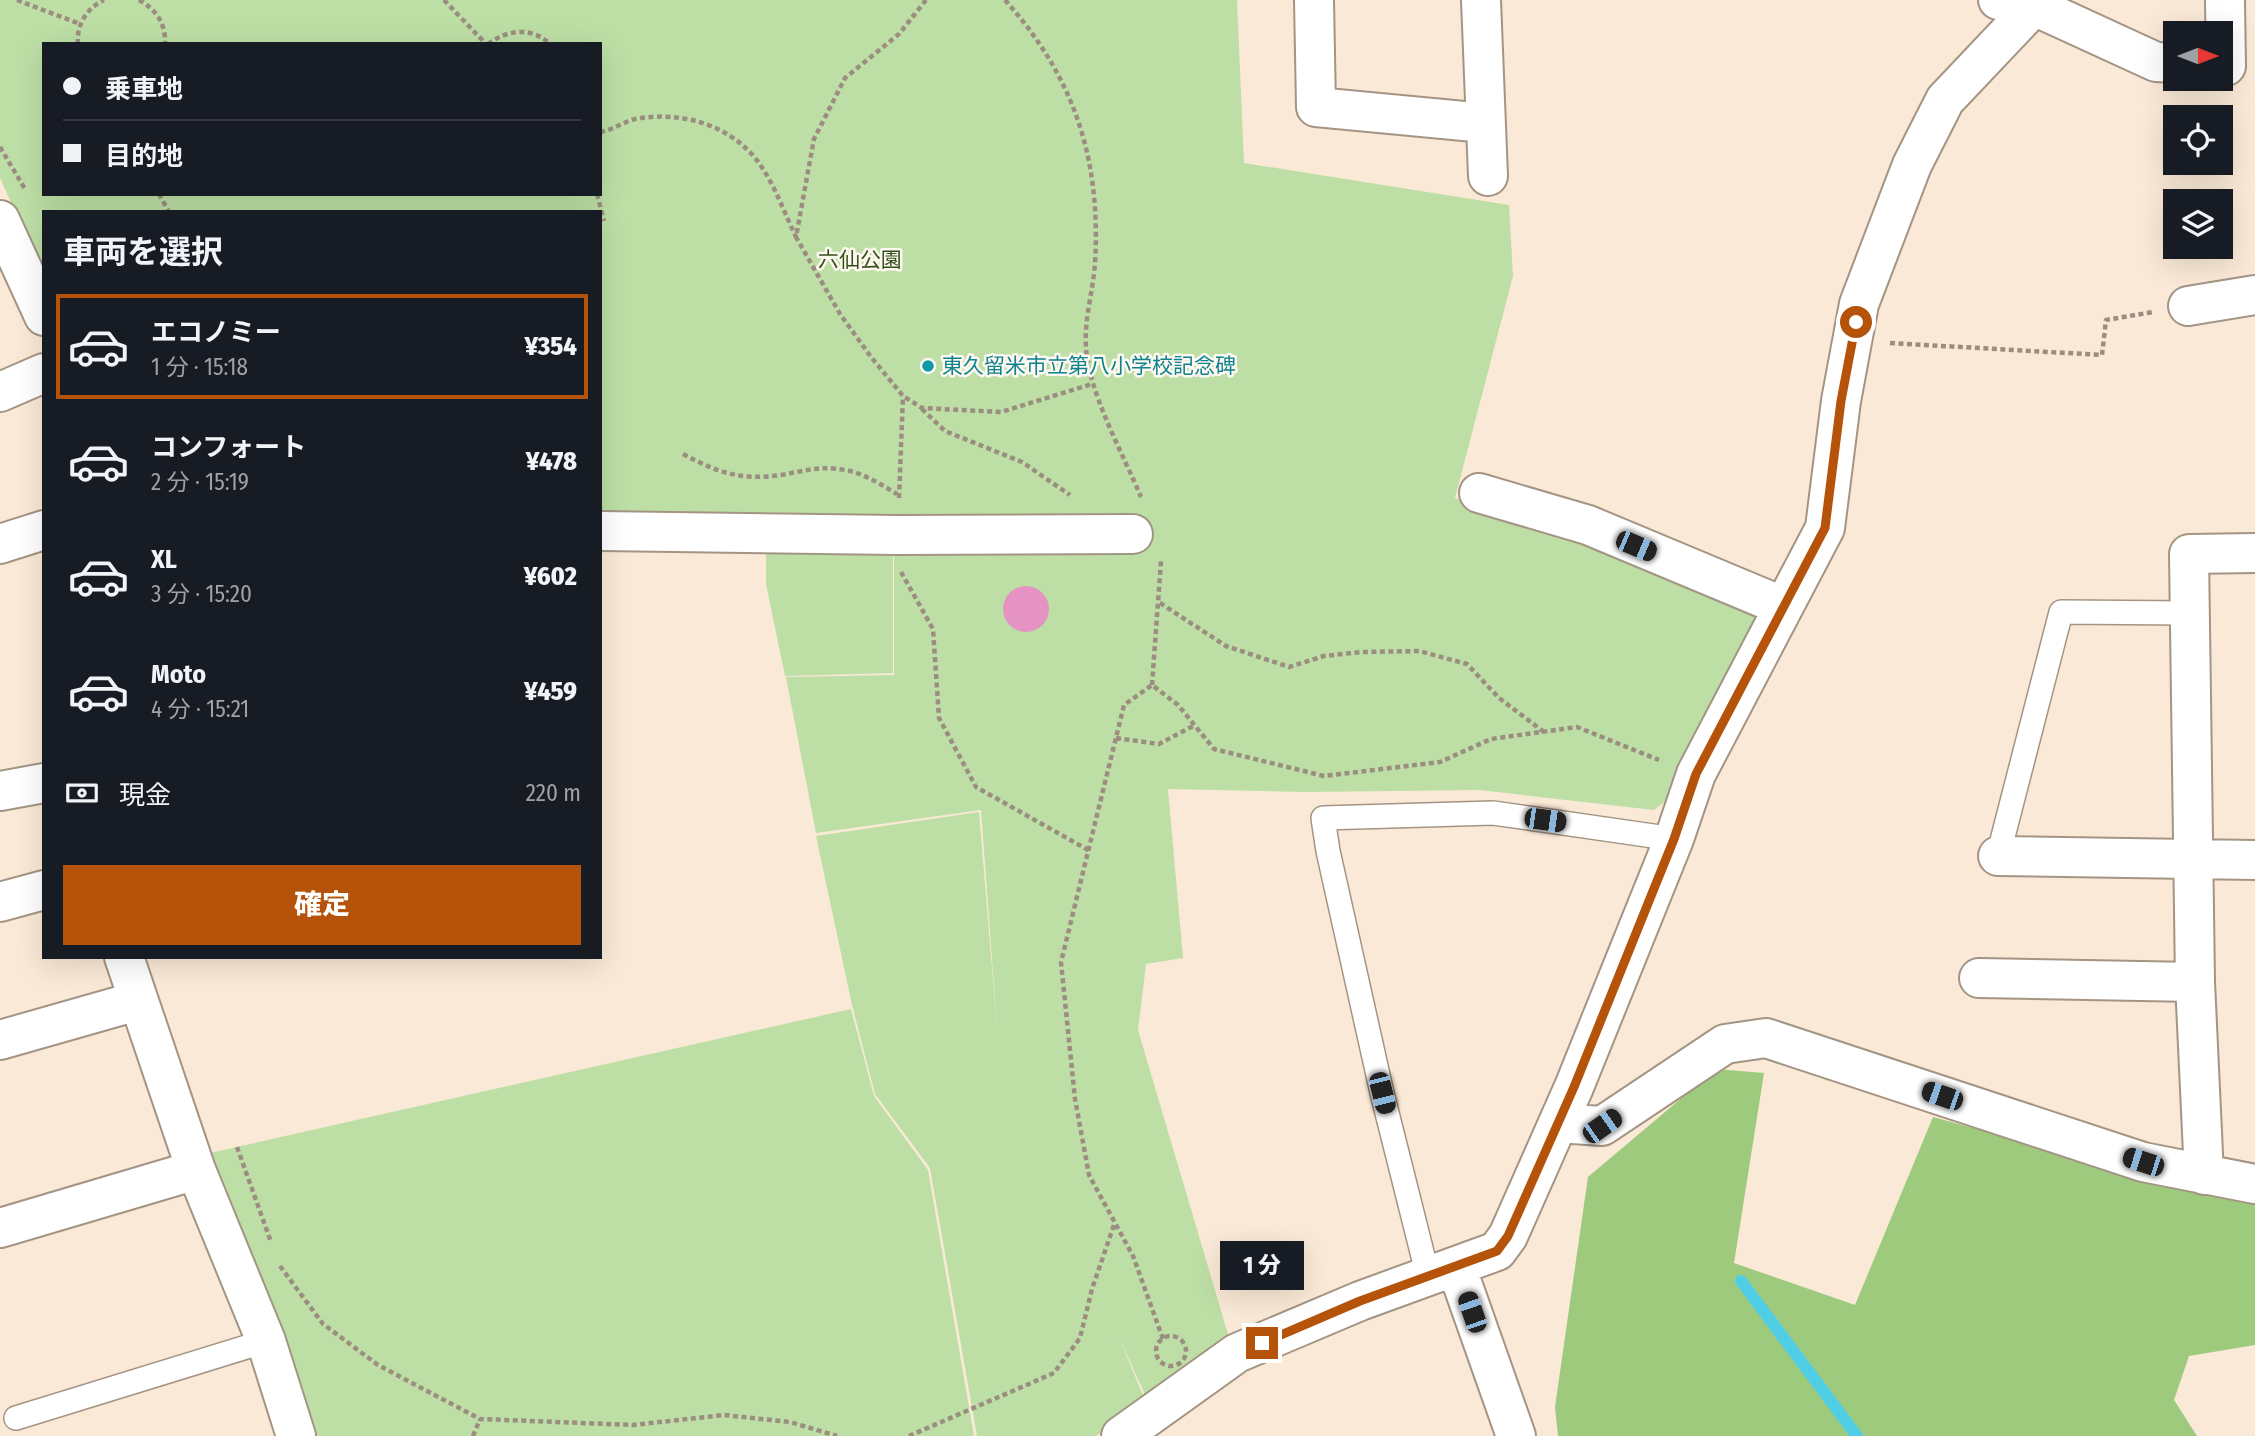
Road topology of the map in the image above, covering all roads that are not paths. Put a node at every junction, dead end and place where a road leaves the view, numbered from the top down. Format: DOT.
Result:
graph roads {
  1 [pos="1314,0"];
  2 [pos="1481,0"];
  3 [pos="2225,0"];
  4 [pos="2022,2"];
  5 [pos="2234,59"];
  6 [pos="2163,62"];
  7 [pos="1485,123"];
  8 [pos="1488,176"];
  9 [pos="0,220"];
  10 [pos="2255,295"];
  11 [pos="2188,306"];
  12 [pos="42,312"];
  13 [pos="42,374"];
  14 [pos="0,392"];
  15 [pos="1479,493"];
  16 [pos="1145,528"];
  17 [pos="42,531"];
  18 [pos="602,531"];
  19 [pos="0,544"];
  20 [pos="2255,554"];
  21 [pos="1782,606"];
  22 [pos="2188,613"];
  23 [pos="42,783"];
  24 [pos="0,791"];
  25 [pos="1674,839"];
  26 [pos="1998,856"];
  27 [pos="2193,859"];
  28 [pos="2255,860"];
  29 [pos="42,891"];
  30 [pos="0,902"];
  31 [pos="125,959"];
  32 [pos="1979,978"];
  33 [pos="2195,982"];
  34 [pos="137,1001"];
  35 [pos="0,1040"];
  36 [pos="1558,1123"];
  37 [pos="196,1170"];
  38 [pos="2204,1175"];
  39 [pos="2255,1184"];
  40 [pos="0,1228"];
  41 [pos="1442,1271"];
  42 [pos="266,1341"];
  43 [pos="16,1418"];
  44 [pos="296,1436"];
  45 [pos="1121,1436"];
  46 [pos="1516,1436"];
  1 -- 7 [label="street"];
  2 -- 7 [label="street"];
  3 -- 5 [label="street"];
  4 -- 6 [label="street"];
  4 -- 21 [label="street"];
  7 -- 8 [label="street"];
  9 -- 12 [label="street"];
  10 -- 11 [label="street"];
  13 -- 14 [label="street"];
  15 -- 21 [label="street"];
  16 -- 18 [label="street"];
  17 -- 19 [label="street"];
  20 -- 22 [label="street"];
  21 -- 25 [label="street"];
  22 -- 26 [label="lane"];
  22 -- 27 [label="street"];
  23 -- 24 [label="street"];
  25 -- 36 [label="street"];
  25 -- 41 [label="lane"];
  26 -- 27 [label="street"];
  27 -- 28 [label="street"];
  27 -- 33 [label="street"];
  29 -- 30 [label="street"];
  31 -- 34 [label="street"];
  32 -- 33 [label="street"];
  33 -- 38 [label="street"];
  34 -- 35 [label="street"];
  34 -- 37 [label="street"];
  36 -- 38 [label="street"];
  36 -- 41 [label="street"];
  37 -- 40 [label="street"];
  37 -- 42 [label="street"];
  38 -- 39 [label="street"];
  41 -- 45 [label="street"];
  41 -- 46 [label="street"];
  42 -- 43 [label="lane"];
  42 -- 44 [label="street"];
}
